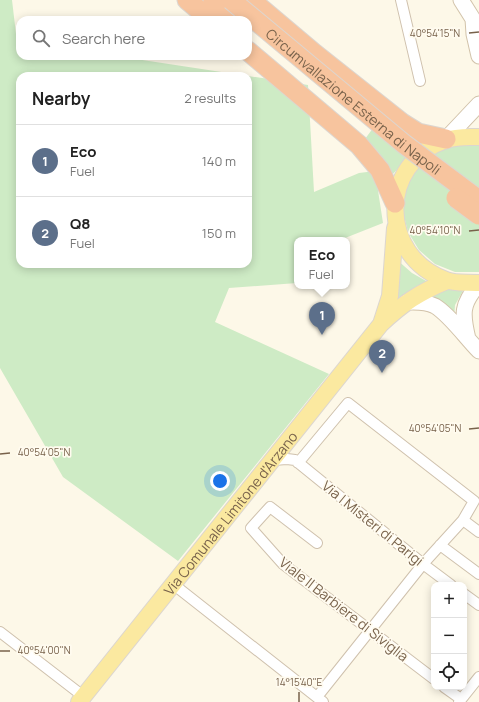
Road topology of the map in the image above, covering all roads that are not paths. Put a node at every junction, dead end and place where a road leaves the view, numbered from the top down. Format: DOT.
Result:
graph roads {
  1 [pos="187,0"];
  2 [pos="213,0"];
  3 [pos="231,0"];
  4 [pos="251,0"];
  5 [pos="401,0"];
  6 [pos="461,0"];
  7 [pos="206,16"];
  8 [pos="231,16"];
  9 [pos="250,16"];
  10 [pos="252,17"];
  11 [pos="476,24"];
  12 [pos="252,33"];
  13 [pos="252,54"];
  14 [pos="479,56"];
  15 [pos="420,81"];
  16 [pos="479,104"];
  17 [pos="479,137"];
  18 [pos="446,140"];
  19 [pos="479,200"];
  20 [pos="395,212"];
  21 [pos="479,215"];
  22 [pos="447,281"];
  23 [pos="479,284"];
  24 [pos="406,302"];
  25 [pos="381,324"];
  26 [pos="469,340"];
  27 [pos="479,351"];
  28 [pos="291,436"];
  29 [pos="273,460"];
  30 [pos="296,461"];
  31 [pos="462,520"];
  32 [pos="479,532"];
  33 [pos="317,543"];
  34 [pos="440,545"];
  35 [pos="422,564"];
  36 [pos="479,574"];
  37 [pos="448,582"];
  38 [pos="173,584"];
  39 [pos="467,596"];
  40 [pos="479,605"];
  41 [pos="370,630"];
  42 [pos="0,632"];
  43 [pos="431,677"];
  44 [pos="479,677"];
  45 [pos="447,690"];
  46 [pos="81,699"];
  47 [pos="320,700"];
  48 [pos="460,701"];
  1 -- 7 [label="highway"];
  2 -- 8 [label="highway"];
  3 -- 9 [label="highway, Circumvallazione Esterna di Napoli, bridge"];
  4 -- 18 [label="highway"];
  5 -- 15 [label="street"];
  6 -- 11 [label="main road"];
  10 -- 19 [label="highway, Circumvallazione Esterna di Napoli, bridge"];
  11 -- 14 [label="main road"];
  12 -- 21 [label="highway, Circumvallazione Esterna di Napoli, bridge"];
  13 -- 20 [label="highway"];
  16 -- 18 [label="main road"];
  17 -- 18 [label="main road"];
  18 -- 20 [label="main road"];
  20 -- 22 [label="main road"];
  20 -- 25 [label="main road"];
  22 -- 23 [label="main road"];
  22 -- 24 [label="main road"];
  23 -- 26 [label="main road"];
  24 -- 25 [label="main road"];
  24 -- 26 [label="main road"];
  25 -- 28 [label="main road, Via Comunale Limitone d'Arzano"];
  26 -- 27 [label="main road"];
  28 -- 29 [label="main road, Via Comunale Limitone d'Arzano"];
  28 -- 30 [label="street"];
  29 -- 30 [label="street"];
  29 -- 38 [label="main road, Via Comunale Limitone d'Arzano"];
  30 -- 31 [label="street"];
  30 -- 35 [label="street, Via I Misteri di Parigi"];
  31 -- 32 [label="street"];
  31 -- 34 [label="street"];
  33 -- 41 [label="street, Viale Il Barbiere di Siviglia"];
  34 -- 35 [label="street"];
  34 -- 36 [label="street, Via I Misteri di Parigi"];
  35 -- 37 [label="street, Via I Misteri di Parigi"];
  35 -- 41 [label="street"];
  38 -- 46 [label="main road, Via Comunale Limitone d'Arzano"];
  38 -- 47 [label="street"];
  39 -- 40 [label="street"];
  41 -- 43 [label="street, Viale Il Barbiere di Siviglia"];
  41 -- 47 [label="street"];
  42 -- 46 [label="street"];
  44 -- 48 [label="street"];
  45 -- 48 [label="street"];
}
